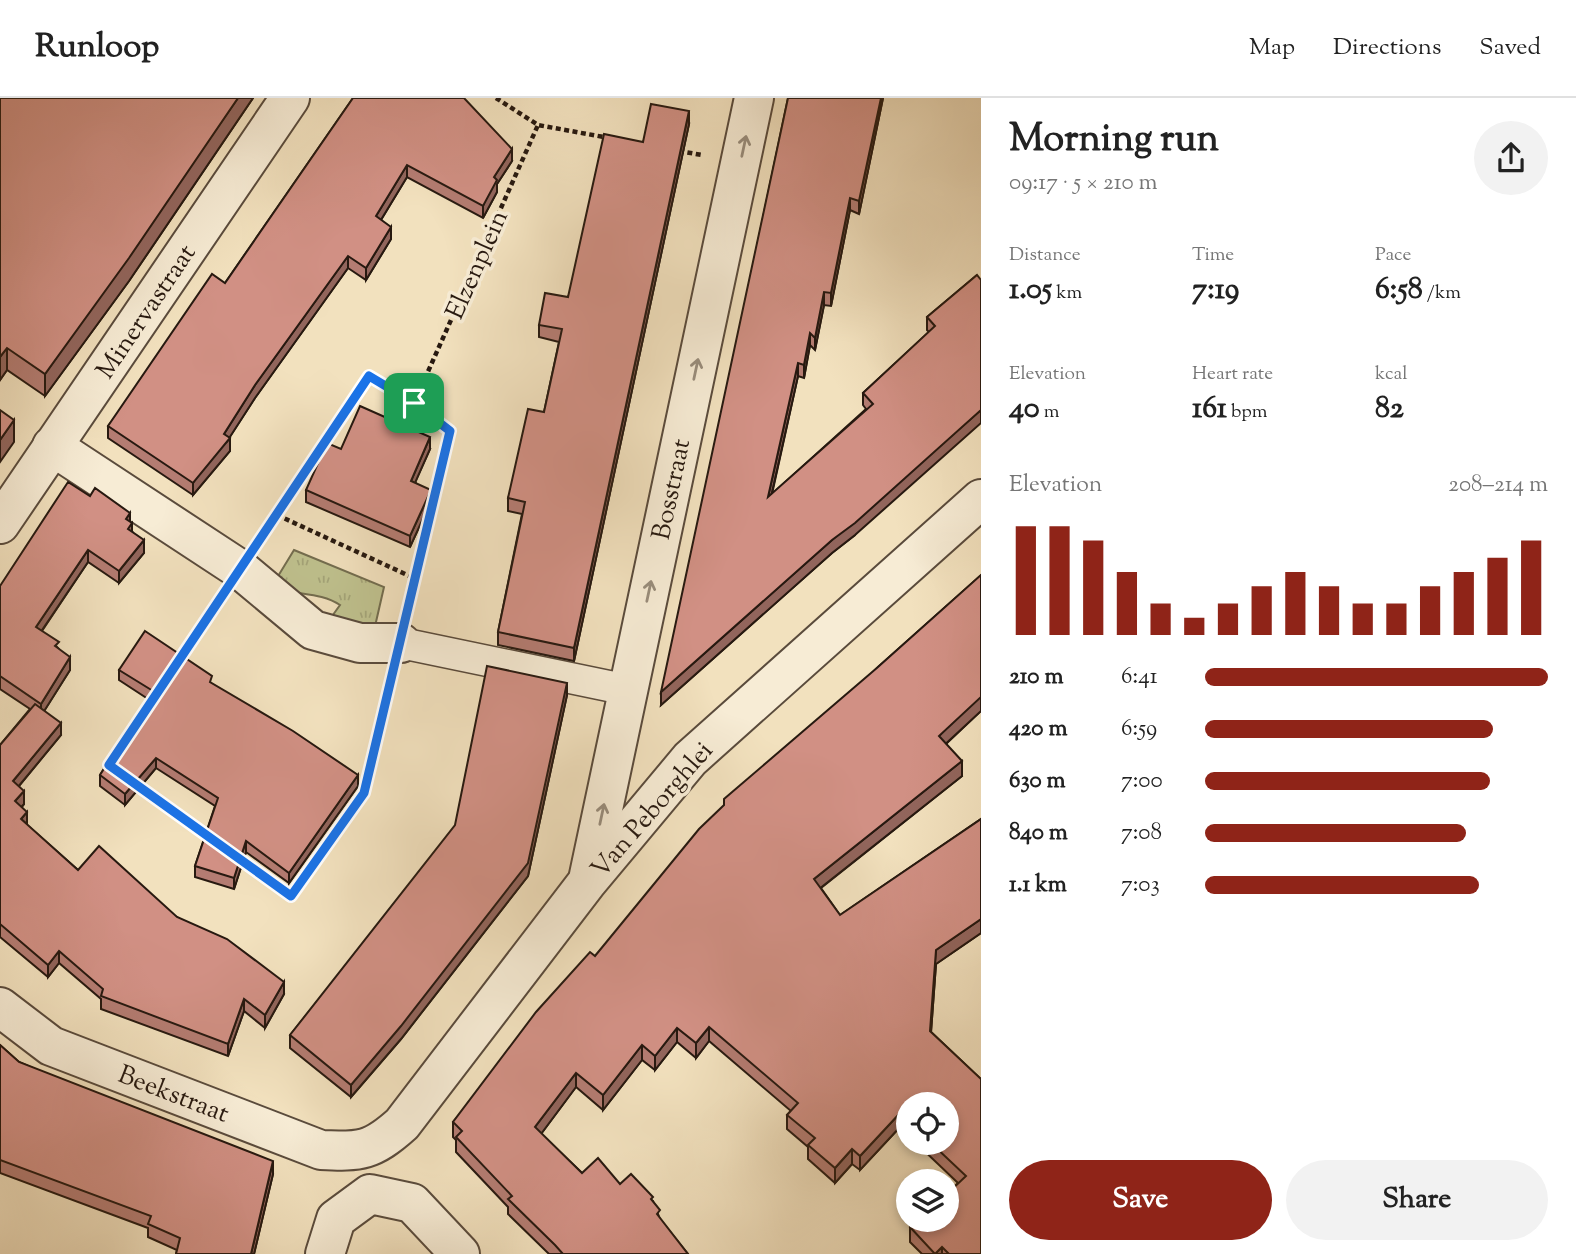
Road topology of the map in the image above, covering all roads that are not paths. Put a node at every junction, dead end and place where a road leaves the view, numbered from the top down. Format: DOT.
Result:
graph roads {
  1 [pos="290,98"];
  2 [pos="754,98"];
  3 [pos="52,446"];
  4 [pos="981,499"];
  5 [pos="0,524"];
  6 [pos="401,643"];
  7 [pos="628,690"];
  8 [pos="588,881"];
  9 [pos="0,1007"];
  10 [pos="360,1152"];
  11 [pos="325,1254"];
  12 [pos="460,1254"];
  1 -- 3 [label="street, Minervastraat"];
  7 -- 2 [label="street, Bosstraat, one-way"];
  3 -- 5 [label="street, Minervastraat"];
  3 -- 6 [label="street"];
  4 -- 8 [label="street, Van Peborghlei"];
  6 -- 7 [label="street"];
  8 -- 7 [label="street, Bosstraat, one-way"];
  8 -- 10 [label="street, Van Peborghlei"];
  9 -- 10 [label="street, Beekstraat"];
  11 -- 12 [label="street"];
}
